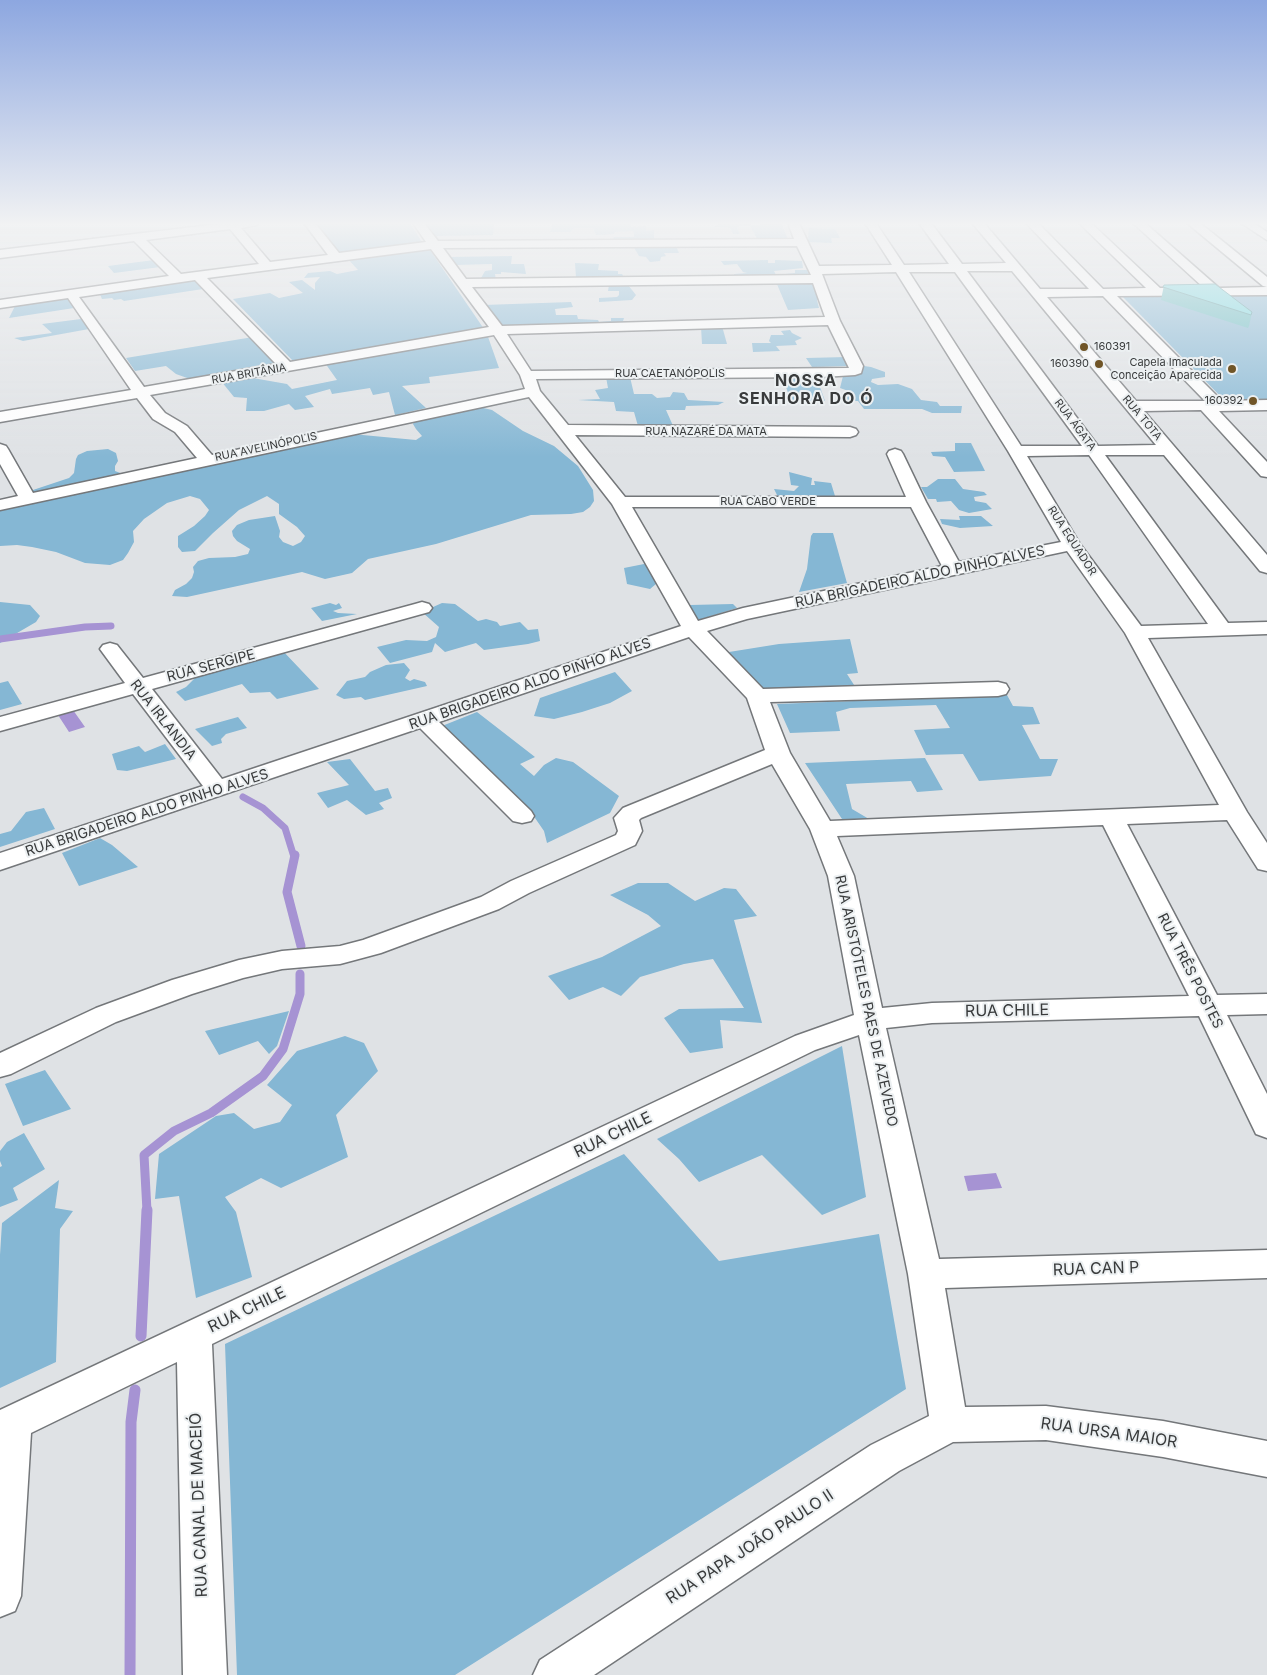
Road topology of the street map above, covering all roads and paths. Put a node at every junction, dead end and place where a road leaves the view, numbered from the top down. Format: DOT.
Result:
graph roads {
  1 [pos="20,301"];
  2 [pos="76,301"];
  3 [pos="223,301"];
  4 [pos="475,301"];
  5 [pos="826,301"];
  6 [pos="921,301"];
  7 [pos="983,301"];
  8 [pos="1044,301"];
  9 [pos="1112,301"];
  10 [pos="0,304"];
  11 [pos="833,321"];
  12 [pos="498,330"];
  13 [pos="287,367"];
  14 [pos="530,383"];
  15 [pos="140,392"];
  16 [pos="1267,405"];
  17 [pos="1132,406"];
  18 [pos="1212,406"];
  19 [pos="0,417"];
  20 [pos="562,430"];
  21 [pos="850,432"];
  22 [pos="0,449"];
  23 [pos="1094,450"];
  24 [pos="1169,450"];
  25 [pos="1016,451"];
  26 [pos="895,454"];
  27 [pos="207,460"];
  28 [pos="1267,472"];
  29 [pos="28,499"];
  30 [pos="620,502"];
  31 [pos="917,502"];
  32 [pos="0,504"];
  33 [pos="1072,545"];
  34 [pos="1267,567"];
  35 [pos="953,569"];
  36 [pos="422,608"];
  37 [pos="1267,628"];
  38 [pos="692,629"];
  39 [pos="1222,629"];
  40 [pos="1135,632"];
  41 [pos="110,649"];
  42 [pos="137,686"];
  43 [pos="998,689"];
  44 [pos="757,696"];
  45 [pos="425,720"];
  46 [pos="0,724"];
  47 [pos="778,753"];
  48 [pos="218,790"];
  49 [pos="1235,812"];
  50 [pos="522,816"];
  51 [pos="1111,817"];
  52 [pos="822,828"];
  53 [pos="1259,837"];
  54 [pos="0,862"];
  55 [pos="1267,863"];
  56 [pos="1267,1004"];
  57 [pos="1209,1007"];
  58 [pos="870,1020"];
  59 [pos="0,1066"];
  60 [pos="1267,1126"];
  61 [pos="1267,1264"];
  62 [pos="925,1274"];
  63 [pos="194,1336"];
  64 [pos="949,1425"];
  65 [pos="6,1426"];
  66 [pos="1267,1459"];
  67 [pos="0,1596"];
  68 [pos="205,1675"];
  69 [pos="556,1675"];
  1 -- 10 [label="street"];
  2 -- 15 [label="street"];
  3 -- 13 [label="street"];
  4 -- 12 [label="street, RUA ARISTÓTELES PAES DE AZEVEDO"];
  5 -- 11 [label="street"];
  6 -- 25 [label="street, RUA EQUADOR"];
  7 -- 23 [label="street, RUA ÁGATA"];
  8 -- 17 [label="street, RUA TOTA"];
  9 -- 18 [label="street"];
  11 -- 12 [label="street, RUA BRITÂNIA"];
  11 -- 14 [label="street, RUA CAETANÓPOLIS"];
  12 -- 13 [label="street, RUA BRITÂNIA"];
  12 -- 14 [label="street, RUA ARISTÓTELES PAES DE AZEVEDO"];
  13 -- 15 [label="street, RUA BRITÂNIA"];
  14 -- 20 [label="street, RUA ARISTÓTELES PAES DE AZEVEDO"];
  14 -- 27 [label="street, RUA AVELINÓPOLIS"];
  15 -- 19 [label="street, RUA BRITÂNIA"];
  15 -- 27 [label="street"];
  16 -- 18 [label="street"];
  17 -- 18 [label="street"];
  17 -- 24 [label="street, RUA TOTA"];
  18 -- 28 [label="street"];
  20 -- 21 [label="street, RUA NAZARÉ DA MATA"];
  20 -- 30 [label="street, RUA ARISTÓTELES PAES DE AZEVEDO"];
  22 -- 29 [label="street"];
  23 -- 24 [label="street"];
  23 -- 25 [label="street"];
  23 -- 39 [label="street, RUA ÁGATA"];
  24 -- 34 [label="street, RUA TOTA"];
  25 -- 33 [label="street, RUA EQUADOR"];
  26 -- 31 [label="street"];
  27 -- 29 [label="street, RUA AVELINÓPOLIS"];
  29 -- 32 [label="street, RUA AVELINÓPOLIS"];
  30 -- 31 [label="street, RUA CABO VERDE"];
  30 -- 38 [label="street, RUA ARISTÓTELES PAES DE AZEVEDO"];
  31 -- 35 [label="street"];
  33 -- 35 [label="street, RUA BRIGADEIRO ALDO PINHO ALVES"];
  33 -- 40 [label="street, RUA EQUADOR"];
  35 -- 38 [label="street, RUA BRIGADEIRO ALDO PINHO ALVES"];
  36 -- 42 [label="street, RUA SERGIPE"];
  37 -- 39 [label="street"];
  38 -- 44 [label="street, RUA ARISTÓTELES PAES DE AZEVEDO"];
  38 -- 45 [label="street, RUA BRIGADEIRO ALDO PINHO ALVES"];
  39 -- 40 [label="street"];
  40 -- 49 [label="street, RUA EQUADOR"];
  41 -- 42 [label="street, RUA IRLANDIA"];
  42 -- 46 [label="street, RUA SERGIPE"];
  42 -- 48 [label="street, RUA IRLANDIA"];
  43 -- 44 [label="street"];
  44 -- 47 [label="street, RUA ARISTÓTELES PAES DE AZEVEDO"];
  45 -- 48 [label="street, RUA BRIGADEIRO ALDO PINHO ALVES"];
  45 -- 50 [label="street"];
  47 -- 52 [label="street, RUA ARISTÓTELES PAES DE AZEVEDO"];
  47 -- 59 [label="street"];
  48 -- 54 [label="street, RUA BRIGADEIRO ALDO PINHO ALVES"];
  49 -- 51 [label="street"];
  49 -- 53 [label="street, RUA EQUADOR"];
  51 -- 52 [label="street"];
  51 -- 57 [label="street, RUA TRÊS POSTES"];
  52 -- 58 [label="street, RUA ARISTÓTELES PAES DE AZEVEDO"];
  53 -- 55 [label="street, RUA EQUADOR"];
  56 -- 57 [label="street, RUA CHILE"];
  57 -- 58 [label="street, RUA CHILE"];
  57 -- 60 [label="street, RUA TRÊS POSTES"];
  58 -- 62 [label="street, RUA ARISTÓTELES PAES DE AZEVEDO"];
  58 -- 63 [label="street, RUA CHILE"];
  61 -- 62 [label="street, RUA CAN P"];
  62 -- 64 [label="street, RUA ARISTÓTELES PAES DE AZEVEDO"];
  63 -- 65 [label="street, RUA CHILE"];
  63 -- 68 [label="street, RUA CANAL DE MACEIÓ"];
  64 -- 66 [label="street, RUA URSA MAIOR"];
  64 -- 69 [label="street, RUA PAPA JOÃO PAULO II"];
  65 -- 67 [label="street"];
}
